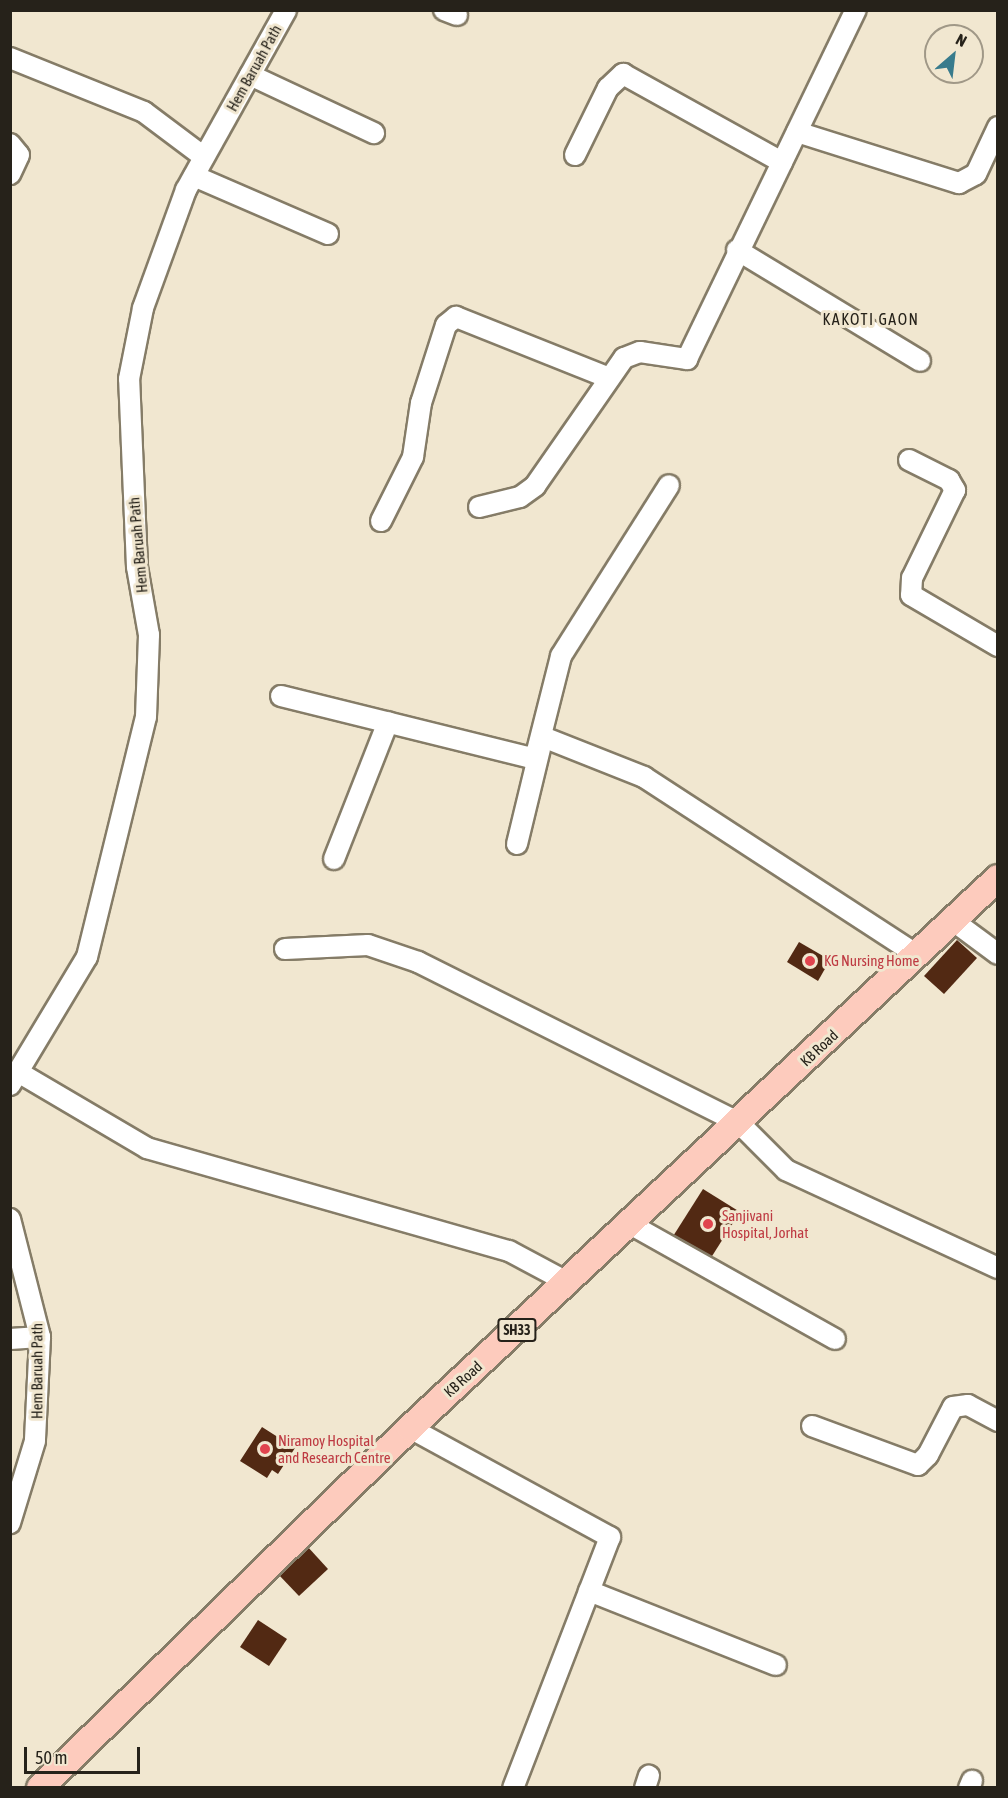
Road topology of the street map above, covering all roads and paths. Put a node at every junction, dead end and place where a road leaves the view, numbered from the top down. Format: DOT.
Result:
graph roads {
  1 [pos="286,10"];
  2 [pos="856,10"];
  3 [pos="10,58"];
  4 [pos="250,75"];
  5 [pos="998,127"];
  6 [pos="797,132"];
  7 [pos="374,133"];
  8 [pos="10,144"];
  9 [pos="575,154"];
  10 [pos="204,157"];
  11 [pos="782,162"];
  12 [pos="10,174"];
  13 [pos="194,176"];
  14 [pos="328,234"];
  15 [pos="736,250"];
  16 [pos="920,361"];
  17 [pos="607,377"];
  18 [pos="909,460"];
  19 [pos="669,485"];
  20 [pos="479,507"];
  21 [pos="381,521"];
  22 [pos="998,646"];
  23 [pos="281,696"];
  24 [pos="388,722"];
  25 [pos="541,743"];
  26 [pos="517,844"];
  27 [pos="334,859"];
  28 [pos="998,878"];
  29 [pos="952,920"];
  30 [pos="285,949"];
  31 [pos="998,954"];
  32 [pos="917,955"];
  33 [pos="14,1078"];
  34 [pos="738,1122"];
  35 [pos="10,1219"];
  36 [pos="630,1224"];
  37 [pos="998,1268"];
  38 [pos="569,1282"];
  39 [pos="40,1337"];
  40 [pos="10,1339"];
  41 [pos="834,1339"];
  42 [pos="998,1421"];
  43 [pos="812,1426"];
  44 [pos="410,1428"];
  45 [pos="10,1523"];
  46 [pos="589,1591"];
  47 [pos="776,1665"];
  48 [pos="40,1788"];
  49 [pos="513,1788"];
  1 -- 4 [label="street, Hem Baruah Path"];
  2 -- 6 [label="street"];
  3 -- 10 [label="street"];
  4 -- 7 [label="street"];
  4 -- 10 [label="street, Hem Baruah Path"];
  5 -- 6 [label="street"];
  6 -- 11 [label="street"];
  8 -- 12 [label="street"];
  9 -- 11 [label="street"];
  10 -- 13 [label="street, Hem Baruah Path"];
  11 -- 15 [label="street"];
  13 -- 14 [label="street"];
  13 -- 33 [label="street, Hem Baruah Path"];
  15 -- 16 [label="street"];
  15 -- 17 [label="street"];
  17 -- 20 [label="street"];
  17 -- 21 [label="street"];
  18 -- 22 [label="street"];
  19 -- 25 [label="street"];
  23 -- 24 [label="street"];
  24 -- 25 [label="street"];
  24 -- 27 [label="street"];
  25 -- 26 [label="street"];
  25 -- 32 [label="street"];
  28 -- 29 [label="main road, KB Road / SH33"];
  29 -- 31 [label="street"];
  29 -- 32 [label="main road, KB Road / SH33"];
  30 -- 34 [label="street"];
  32 -- 34 [label="main road, KB Road / SH33"];
  33 -- 38 [label="street"];
  34 -- 36 [label="main road, KB Road / SH33"];
  34 -- 37 [label="street"];
  35 -- 39 [label="street, Hem Baruah Path"];
  36 -- 38 [label="main road, KB Road / SH33"];
  36 -- 41 [label="street"];
  38 -- 44 [label="main road, KB Road / SH33"];
  39 -- 40 [label="street"];
  39 -- 45 [label="street, Hem Baruah Path"];
  42 -- 43 [label="street"];
  44 -- 46 [label="street"];
  44 -- 48 [label="main road, KB Road / SH33"];
  46 -- 47 [label="street"];
  46 -- 49 [label="street"];
}
